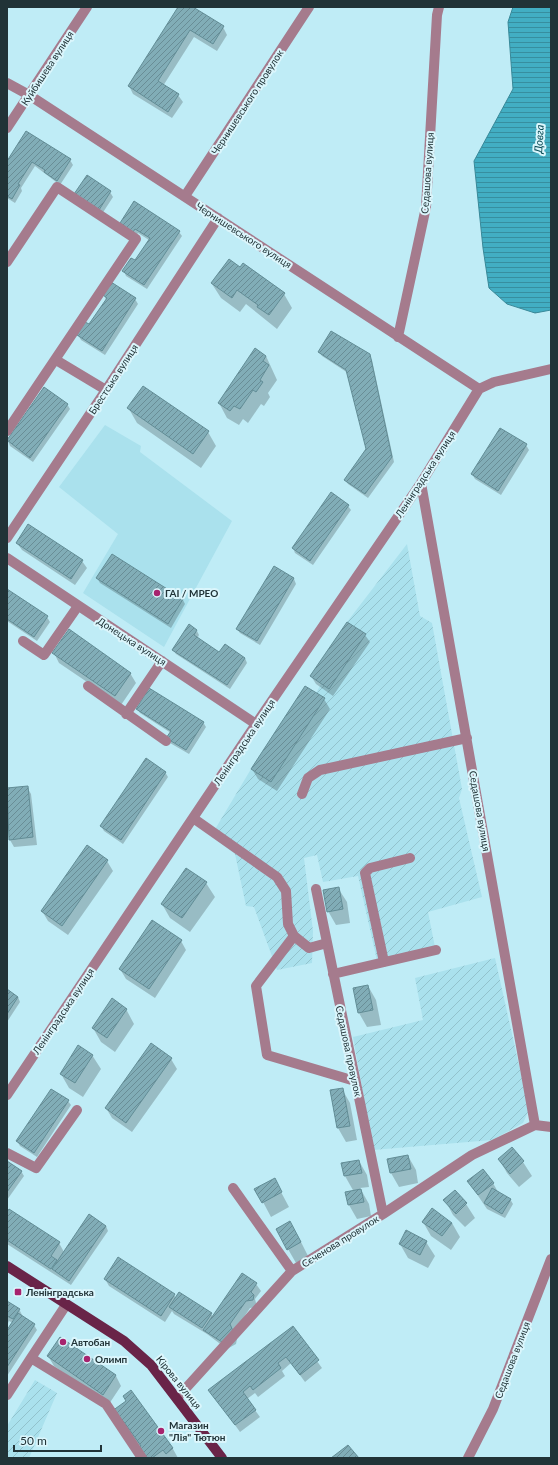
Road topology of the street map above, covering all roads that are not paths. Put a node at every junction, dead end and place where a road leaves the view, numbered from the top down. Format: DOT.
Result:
graph roads {
  1 [pos="87,7"];
  2 [pos="309,7"];
  3 [pos="439,7"];
  4 [pos="7,83"];
  5 [pos="29,95"];
  6 [pos="7,128"];
  7 [pos="185,196"];
  8 [pos="218,218"];
  9 [pos="7,262"];
  10 [pos="398,337"];
  11 [pos="56,360"];
  12 [pos="551,369"];
  13 [pos="479,389"];
  14 [pos="106,390"];
  15 [pos="7,431"];
  16 [pos="421,483"];
  17 [pos="7,538"];
  18 [pos="7,558"];
  19 [pos="78,606"];
  20 [pos="23,641"];
  21 [pos="162,661"];
  22 [pos="88,686"];
  23 [pos="126,714"];
  24 [pos="256,724"];
  25 [pos="467,738"];
  26 [pos="166,741"];
  27 [pos="302,794"];
  28 [pos="193,818"];
  29 [pos="410,858"];
  30 [pos="316,888"];
  31 [pos="294,936"];
  32 [pos="327,943"];
  33 [pos="436,950"];
  34 [pos="384,962"];
  35 [pos="333,974"];
  36 [pos="356,1081"];
  37 [pos="7,1095"];
  38 [pos="77,1110"];
  39 [pos="535,1125"];
  40 [pos="551,1127"];
  41 [pos="7,1153"];
  42 [pos="233,1188"];
  43 [pos="383,1214"];
  44 [pos="551,1259"];
  45 [pos="7,1266"];
  46 [pos="292,1271"];
  47 [pos="66,1305"];
  48 [pos="31,1358"];
  49 [pos="7,1395"];
  50 [pos="177,1398"];
  51 [pos="142,1458"];
  52 [pos="222,1458"];
  53 [pos="468,1458"];
  1 -- 5 [label="street, Куйбишева вулиця"];
  2 -- 7 [label="street, Чернишевського провулок"];
  3 -- 10 [label="street, Седашова вулиця"];
  4 -- 5 [label="street, Чернишевського вулиця"];
  5 -- 6 [label="street, Куйбишева вулиця"];
  5 -- 7 [label="street, Чернишевського вулиця"];
  7 -- 8 [label="street, Чернишевського вулиця"];
  8 -- 10 [label="street, Чернишевського вулиця"];
  8 -- 14 [label="street, Брестська вулиця"];
  9 -- 11 [label="street"];
  10 -- 13 [label="street, Чернишевського вулиця"];
  11 -- 14 [label="street"];
  11 -- 15 [label="street"];
  12 -- 13 [label="street"];
  13 -- 16 [label="street, Ленінградська вулиця"];
  14 -- 17 [label="street, Брестська вулиця"];
  16 -- 24 [label="street, Ленінградська вулиця"];
  16 -- 25 [label="street, Седашова вулиця"];
  18 -- 19 [label="street, Донецька вулиця"];
  19 -- 20 [label="street"];
  19 -- 21 [label="street, Донецька вулиця"];
  21 -- 23 [label="street"];
  21 -- 24 [label="street, Донецька вулиця"];
  22 -- 23 [label="street"];
  23 -- 26 [label="street"];
  24 -- 28 [label="street, Ленінградська вулиця"];
  25 -- 27 [label="street"];
  25 -- 39 [label="street, Седашова вулиця"];
  28 -- 31 [label="street"];
  28 -- 37 [label="street, Ленінградська вулиця"];
  29 -- 34 [label="street"];
  30 -- 32 [label="street, Седашова провулок"];
  31 -- 32 [label="street"];
  31 -- 36 [label="street"];
  32 -- 35 [label="street, Седашова провулок"];
  33 -- 34 [label="street"];
  34 -- 35 [label="street"];
  35 -- 36 [label="street, Седашова провулок"];
  36 -- 43 [label="street, Седашова провулок"];
  38 -- 41 [label="street"];
  39 -- 40 [label="street"];
  39 -- 43 [label="street, Сєченова провулок"];
  42 -- 46 [label="street"];
  43 -- 46 [label="street, Сєченова провулок"];
  44 -- 53 [label="street, Седашова вулиця"];
  45 -- 47 [label="main road, Кірова вулиця"];
  46 -- 50 [label="street, Сєченова провулок"];
  47 -- 48 [label="street"];
  47 -- 50 [label="main road, Кірова вулиця"];
  48 -- 49 [label="street"];
  48 -- 51 [label="street"];
  50 -- 52 [label="main road, Кірова вулиця"];
}
